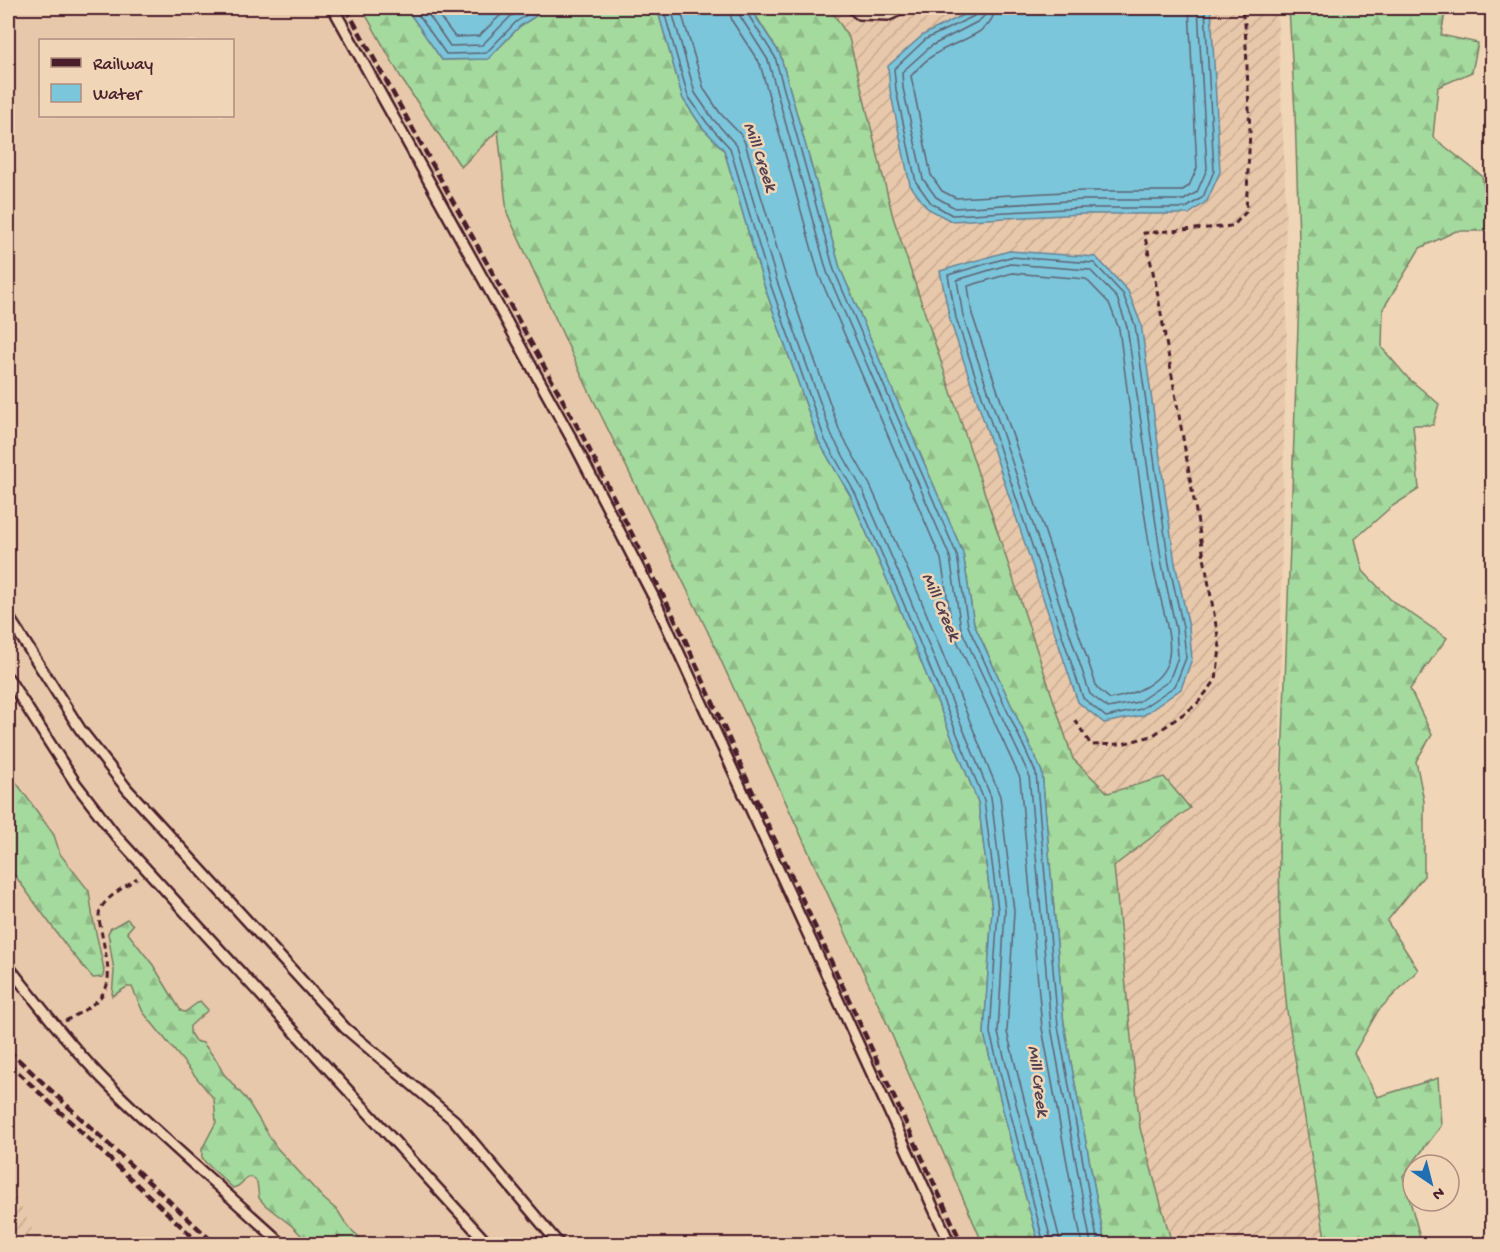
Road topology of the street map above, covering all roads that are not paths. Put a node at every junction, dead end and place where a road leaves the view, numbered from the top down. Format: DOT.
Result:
graph roads {
  1 [pos="333,8"];
  2 [pos="852,8"];
  3 [pos="904,8"];
  4 [pos="8,616"];
  5 [pos="8,678"];
  6 [pos="8,966"];
  7 [pos="282,1245"];
  8 [pos="488,1245"];
  9 [pos="559,1245"];
  10 [pos="950,1245"];
  1 -- 10 [label="lane"];
  2 -- 3 [label="lane"];
  4 -- 9 [label="lane"];
  5 -- 8 [label="lane"];
  6 -- 7 [label="lane"];
}
